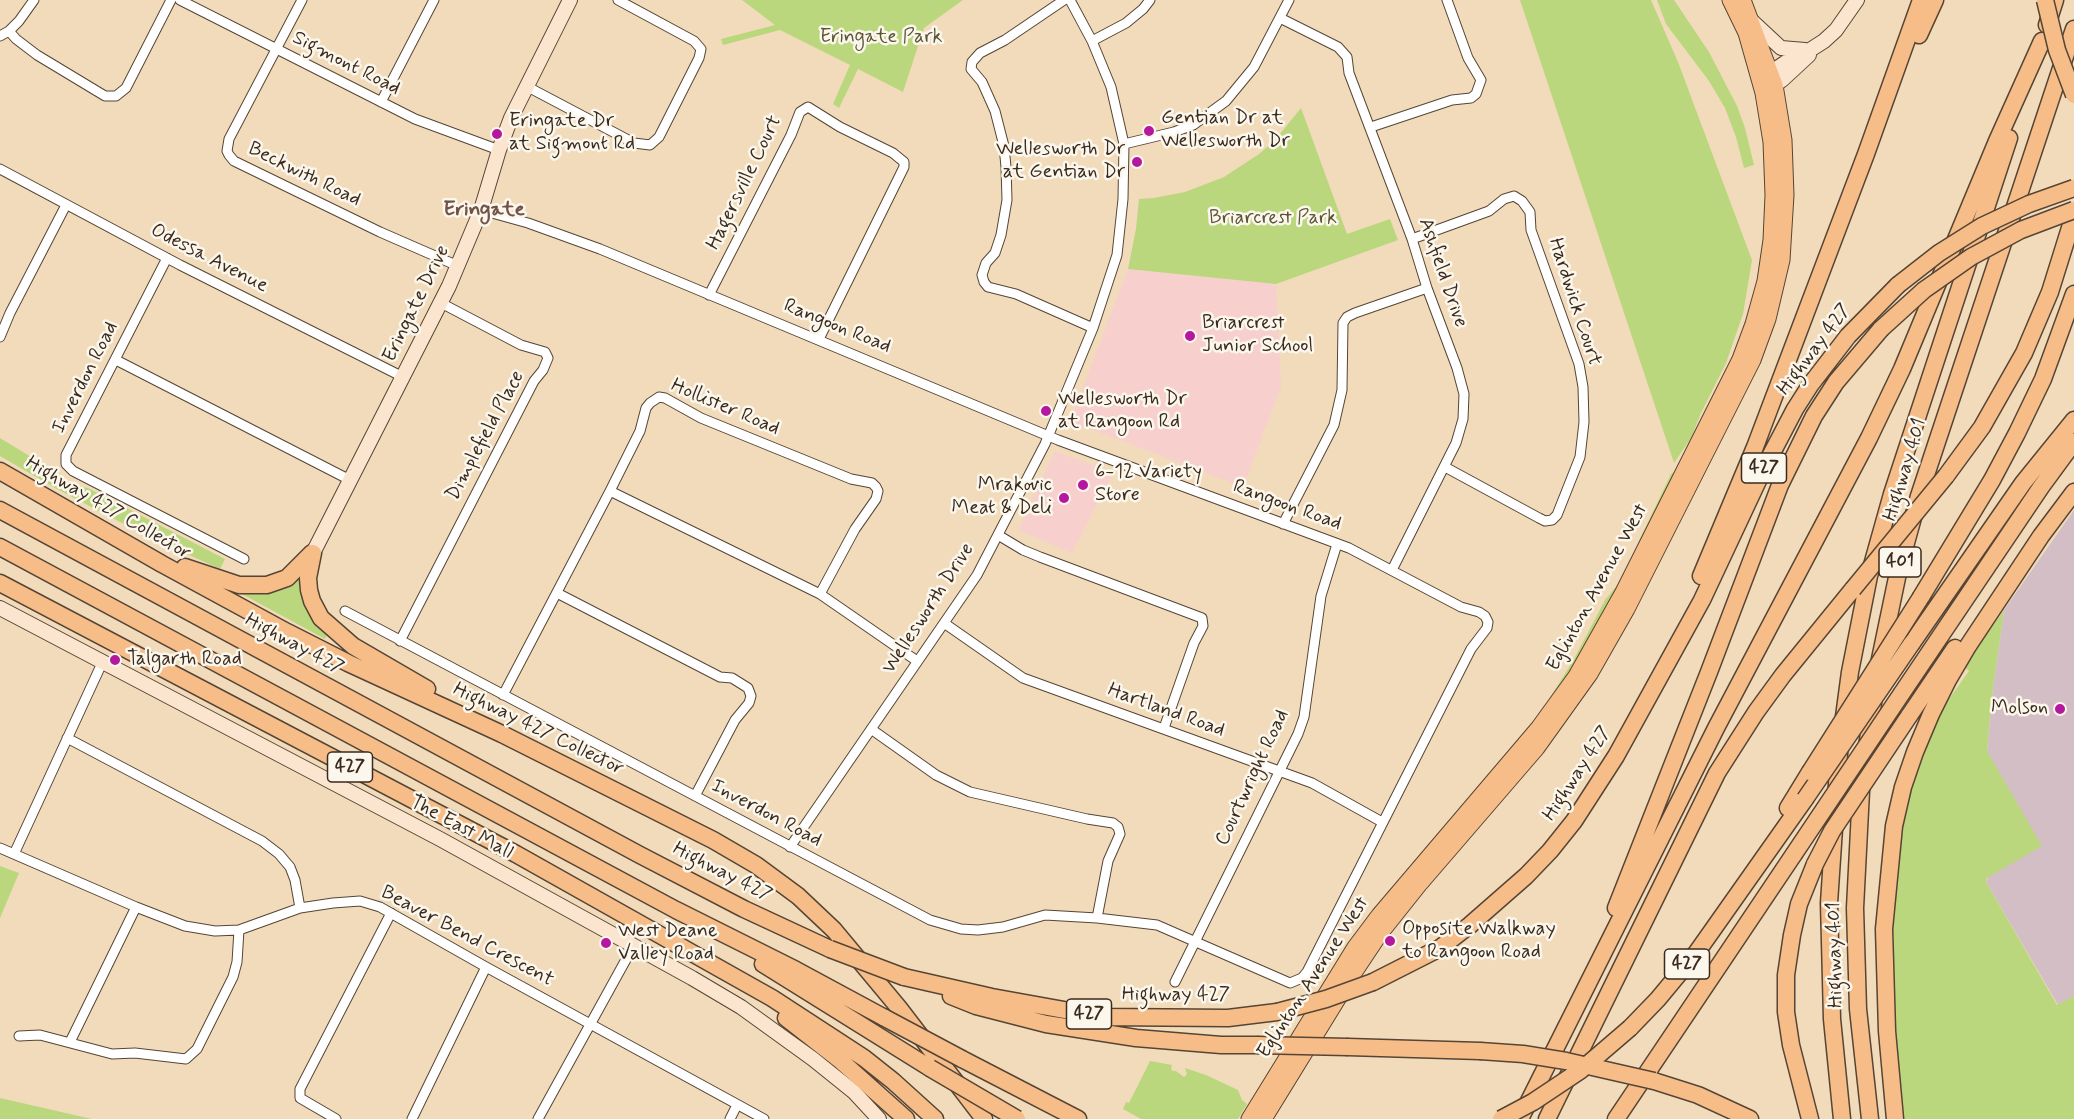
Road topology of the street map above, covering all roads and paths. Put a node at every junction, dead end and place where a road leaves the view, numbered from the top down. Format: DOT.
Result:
graph roads {
  1 [pos="34,0"];
  2 [pos="171,0"];
  3 [pos="180,0"];
  4 [pos="302,0"];
  5 [pos="434,0"];
  6 [pos="570,0"];
  7 [pos="618,0"];
  8 [pos="1064,0"];
  9 [pos="1070,0"];
  10 [pos="1150,0"];
  11 [pos="1289,0"];
  12 [pos="1447,0"];
  13 [pos="1730,0"];
  14 [pos="1743,0"];
  15 [pos="1857,0"];
  16 [pos="1921,0"];
  17 [pos="1935,0"];
  18 [pos="2045,0"];
  19 [pos="2055,0"];
  20 [pos="1280,18"];
  21 [pos="1752,21"];
  22 [pos="2074,29"];
  23 [pos="9,31"];
  24 [pos="0,36"];
  25 [pos="2042,41"];
  26 [pos="1092,42"];
  27 [pos="277,49"];
  28 [pos="1810,50"];
  29 [pos="1767,83"];
  30 [pos="526,86"];
  31 [pos="2074,94"];
  32 [pos="381,102"];
  33 [pos="1371,128"];
  34 [pos="1124,144"];
  35 [pos="499,150"];
  36 [pos="1866,154"];
  37 [pos="0,169"];
  38 [pos="2074,188"];
  39 [pos="66,205"];
  40 [pos="481,210"];
  41 [pos="2074,210"];
  42 [pos="2074,215"];
  43 [pos="1412,239"];
  44 [pos="167,258"];
  45 [pos="458,266"];
  46 [pos="1427,288"];
  47 [pos="2074,294"];
  48 [pos="710,295"];
  49 [pos="441,303"];
  50 [pos="1093,328"];
  51 [pos="0,337"];
  52 [pos="819,339"];
  53 [pos="116,360"];
  54 [pos="403,377"];
  55 [pos="2074,420"];
  56 [pos="1048,436"];
  57 [pos="2074,442"];
  58 [pos="1445,467"];
  59 [pos="0,471"];
  60 [pos="2074,478"];
  61 [pos="350,480"];
  62 [pos="610,491"];
  63 [pos="2074,492"];
  64 [pos="0,510"];
  65 [pos="1283,524"];
  66 [pos="95,526"];
  67 [pos="998,535"];
  68 [pos="1337,544"];
  69 [pos="0,547"];
  70 [pos="313,553"];
  71 [pos="244,559"];
  72 [pos="1392,570"];
  73 [pos="0,584"];
  74 [pos="557,593"];
  75 [pos="820,594"];
  76 [pos="0,608"];
  77 [pos="345,611"];
  78 [pos="944,623"];
  79 [pos="400,641"];
  80 [pos="103,661"];
  81 [pos="917,661"];
  82 [pos="1662,672"];
  83 [pos="503,695"];
  84 [pos="1164,728"];
  85 [pos="871,729"];
  86 [pos="502,734"];
  87 [pos="67,738"];
  88 [pos="1280,772"];
  89 [pos="694,796"];
  90 [pos="1382,822"];
  91 [pos="790,847"];
  92 [pos="0,848"];
  93 [pos="14,854"];
  94 [pos="1738,895"];
  95 [pos="136,907"];
  96 [pos="300,908"];
  97 [pos="676,910"];
  98 [pos="391,913"];
  99 [pos="1097,918"];
  100 [pos="239,930"];
  101 [pos="1195,941"];
  102 [pos="634,945"];
  103 [pos="697,955"];
  104 [pos="486,967"];
  105 [pos="904,977"];
  106 [pos="1175,982"];
  107 [pos="589,1023"];
  108 [pos="1566,1025"];
  109 [pos="19,1036"];
  110 [pos="70,1042"];
  111 [pos="737,1105"];
  112 [pos="336,1119"];
  113 [pos="412,1119"];
  114 [pos="537,1119"];
  115 [pos="730,1119"];
  116 [pos="764,1119"];
  117 [pos="879,1119"];
  118 [pos="906,1119"];
  119 [pos="935,1119"];
  120 [pos="984,1119"];
  121 [pos="1017,1119"];
  122 [pos="1077,1119"];
  123 [pos="1249,1119"];
  124 [pos="1264,1119"];
  125 [pos="1501,1119"];
  126 [pos="1520,1119"];
  127 [pos="1547,1119"];
  128 [pos="1616,1119"];
  129 [pos="1750,1119"];
  130 [pos="1810,1119"];
  131 [pos="1842,1119"];
  132 [pos="1870,1119"];
  133 [pos="1895,1119"];
  1 -- 23 [label="street"];
  2 -- 23 [label="street"];
  3 -- 27 [label="street, Sigmont Road"];
  4 -- 27 [label="street, Beckwith Road"];
  5 -- 32 [label="street"];
  6 -- 30 [label="main road, Eringate Drive"];
  7 -- 30 [label="street"];
  8 -- 50 [label="street"];
  9 -- 26 [label="street, Wellesworth Drive"];
  10 -- 26 [label="street"];
  11 -- 20 [label="street"];
  12 -- 33 [label="street"];
  13 -- 29 [label="main road, Eglinton Avenue West"];
  14 -- 21 [label="main road, Eglinton Avenue West"];
  15 -- 28 [label="main road"];
  16 -- 36 [label="highway"];
  17 -- 36 [label="highway"];
  18 -- 31 [label="highway, bridge"];
  19 -- 25 [label="highway, 401"];
  20 -- 33 [label="street, Ashfield Drive"];
  20 -- 34 [label="street"];
  21 -- 28 [label="main road"];
  21 -- 29 [label="main road, Eglinton Avenue West"];
  22 -- 132 [label="highway, Highway 401 / 401"];
  23 -- 24 [label="street"];
  25 -- 108 [label="highway"];
  25 -- 131 [label="highway, Highway 401 / 401"];
  26 -- 34 [label="street, Wellesworth Drive"];
  27 -- 32 [label="street, Sigmont Road"];
  27 -- 45 [label="street, Beckwith Road"];
  28 -- 29 [label="main road"];
  29 -- 123 [label="main road, Eglinton Avenue West"];
  29 -- 124 [label="main road, Eglinton Avenue West"];
  30 -- 35 [label="main road, Eringate Drive"];
  32 -- 35 [label="street, Sigmont Road"];
  33 -- 43 [label="street, Ashfield Drive"];
  34 -- 50 [label="street, Wellesworth Drive"];
  35 -- 40 [label="main road, Eringate Drive"];
  36 -- 82 [label="highway"];
  37 -- 39 [label="street, Odessa Avenue"];
  38 -- 82 [label="highway, Highway 427 / 427, bridge"];
  39 -- 44 [label="street, Odessa Avenue"];
  39 -- 51 [label="street"];
  40 -- 45 [label="main road, Eringate Drive"];
  40 -- 48 [label="street, Rangoon Road"];
  41 -- 108 [label="highway, bridge"];
  42 -- 127 [label="highway, bridge"];
  43 -- 46 [label="street, Ashfield Drive"];
  43 -- 58 [label="street, Hardwick Court"];
  44 -- 53 [label="street, Inverdon Road"];
  44 -- 54 [label="street, Odessa Avenue"];
  45 -- 49 [label="main road, Eringate Drive"];
  46 -- 58 [label="street, Ashfield Drive"];
  46 -- 65 [label="street"];
  47 -- 94 [label="highway, bridge"];
  48 -- 52 [label="street, Rangoon Road"];
  48 -- 52 [label="street, Hagersville Court"];
  49 -- 54 [label="main road, Eringate Drive"];
  49 -- 79 [label="street, Dimplefield Place"];
  50 -- 56 [label="street, Wellesworth Drive"];
  52 -- 56 [label="street, Rangoon Road"];
  53 -- 61 [label="street"];
  53 -- 71 [label="street, Inverdon Road"];
  54 -- 61 [label="main road, Eringate Drive"];
  55 -- 94 [label="highway, 427, bridge"];
  56 -- 65 [label="street, Rangoon Road"];
  56 -- 67 [label="street, Wellesworth Drive"];
  57 -- 128 [label="highway, bridge"];
  58 -- 72 [label="street, Ashfield Drive"];
  59 -- 66 [label="highway, Highway 427 Collector"];
  60 -- 130 [label="highway, bridge"];
  61 -- 70 [label="main road, Eringate Drive"];
  62 -- 74 [label="street, Hollister Road"];
  62 -- 75 [label="street"];
  62 -- 75 [label="street, Hollister Road"];
  63 -- 133 [label="highway"];
  64 -- 105 [label="highway, Highway 427 / 427, bridge"];
  65 -- 68 [label="street, Rangoon Road"];
  66 -- 70 [label="highway"];
  66 -- 86 [label="highway, Highway 427 Collector"];
  67 -- 78 [label="street, Wellesworth Drive"];
  67 -- 84 [label="street"];
  68 -- 72 [label="street, Rangoon Road"];
  68 -- 88 [label="street, Courtwright Road"];
  69 -- 97 [label="highway, 427"];
  70 -- 86 [label="highway"];
  72 -- 90 [label="street, Rangoon Road"];
  73 -- 103 [label="highway, 427"];
  74 -- 83 [label="street, Hollister Road"];
  74 -- 89 [label="street"];
  75 -- 81 [label="street"];
  76 -- 80 [label="main road, The East Mall"];
  77 -- 79 [label="street, Inverdon Road"];
  78 -- 81 [label="street, Wellesworth Drive"];
  78 -- 84 [label="street, Hartland Road"];
  79 -- 83 [label="street, Inverdon Road"];
  80 -- 87 [label="street"];
  80 -- 102 [label="main road, The East Mall"];
  81 -- 85 [label="street, Wellesworth Drive"];
  82 -- 105 [label="highway, Highway 427 / 427, bridge"];
  83 -- 89 [label="street, Inverdon Road"];
  84 -- 88 [label="street, Hartland Road"];
  85 -- 91 [label="street, Wellesworth Drive"];
  85 -- 99 [label="street"];
  86 -- 120 [label="highway, Highway 427 Collector"];
  87 -- 93 [label="street"];
  87 -- 96 [label="street"];
  88 -- 90 [label="street, Hartland Road"];
  88 -- 101 [label="street, Courtwright Road"];
  89 -- 91 [label="street, Inverdon Road"];
  90 -- 101 [label="street, Rangoon Road"];
  91 -- 99 [label="street, Inverdon Road"];
  92 -- 93 [label="street, Beaver Bend Crescent"];
  93 -- 95 [label="street, Beaver Bend Crescent"];
  94 -- 125 [label="highway, 427, bridge"];
  95 -- 100 [label="street, Beaver Bend Crescent"];
  95 -- 110 [label="street"];
  96 -- 98 [label="street, Beaver Bend Crescent"];
  96 -- 100 [label="street, Beaver Bend Crescent"];
  97 -- 121 [label="highway, bridge"];
  97 -- 122 [label="highway, 427, bridge"];
  98 -- 104 [label="street, Beaver Bend Crescent"];
  98 -- 112 [label="street"];
  99 -- 101 [label="street, Inverdon Road"];
  100 -- 110 [label="street"];
  101 -- 106 [label="street, Courtwright Road"];
  102 -- 107 [label="street"];
  102 -- 117 [label="main road, The East Mall"];
  103 -- 118 [label="highway"];
  103 -- 119 [label="highway, 427"];
  104 -- 107 [label="street, Beaver Bend Crescent"];
  104 -- 113 [label="street"];
  105 -- 129 [label="highway, bridge"];
  107 -- 111 [label="street, Beaver Bend Crescent"];
  107 -- 114 [label="street"];
  108 -- 126 [label="highway"];
  109 -- 110 [label="street"];
  111 -- 115 [label="street"];
  111 -- 116 [label="street, Beaver Bend Crescent"];
}
